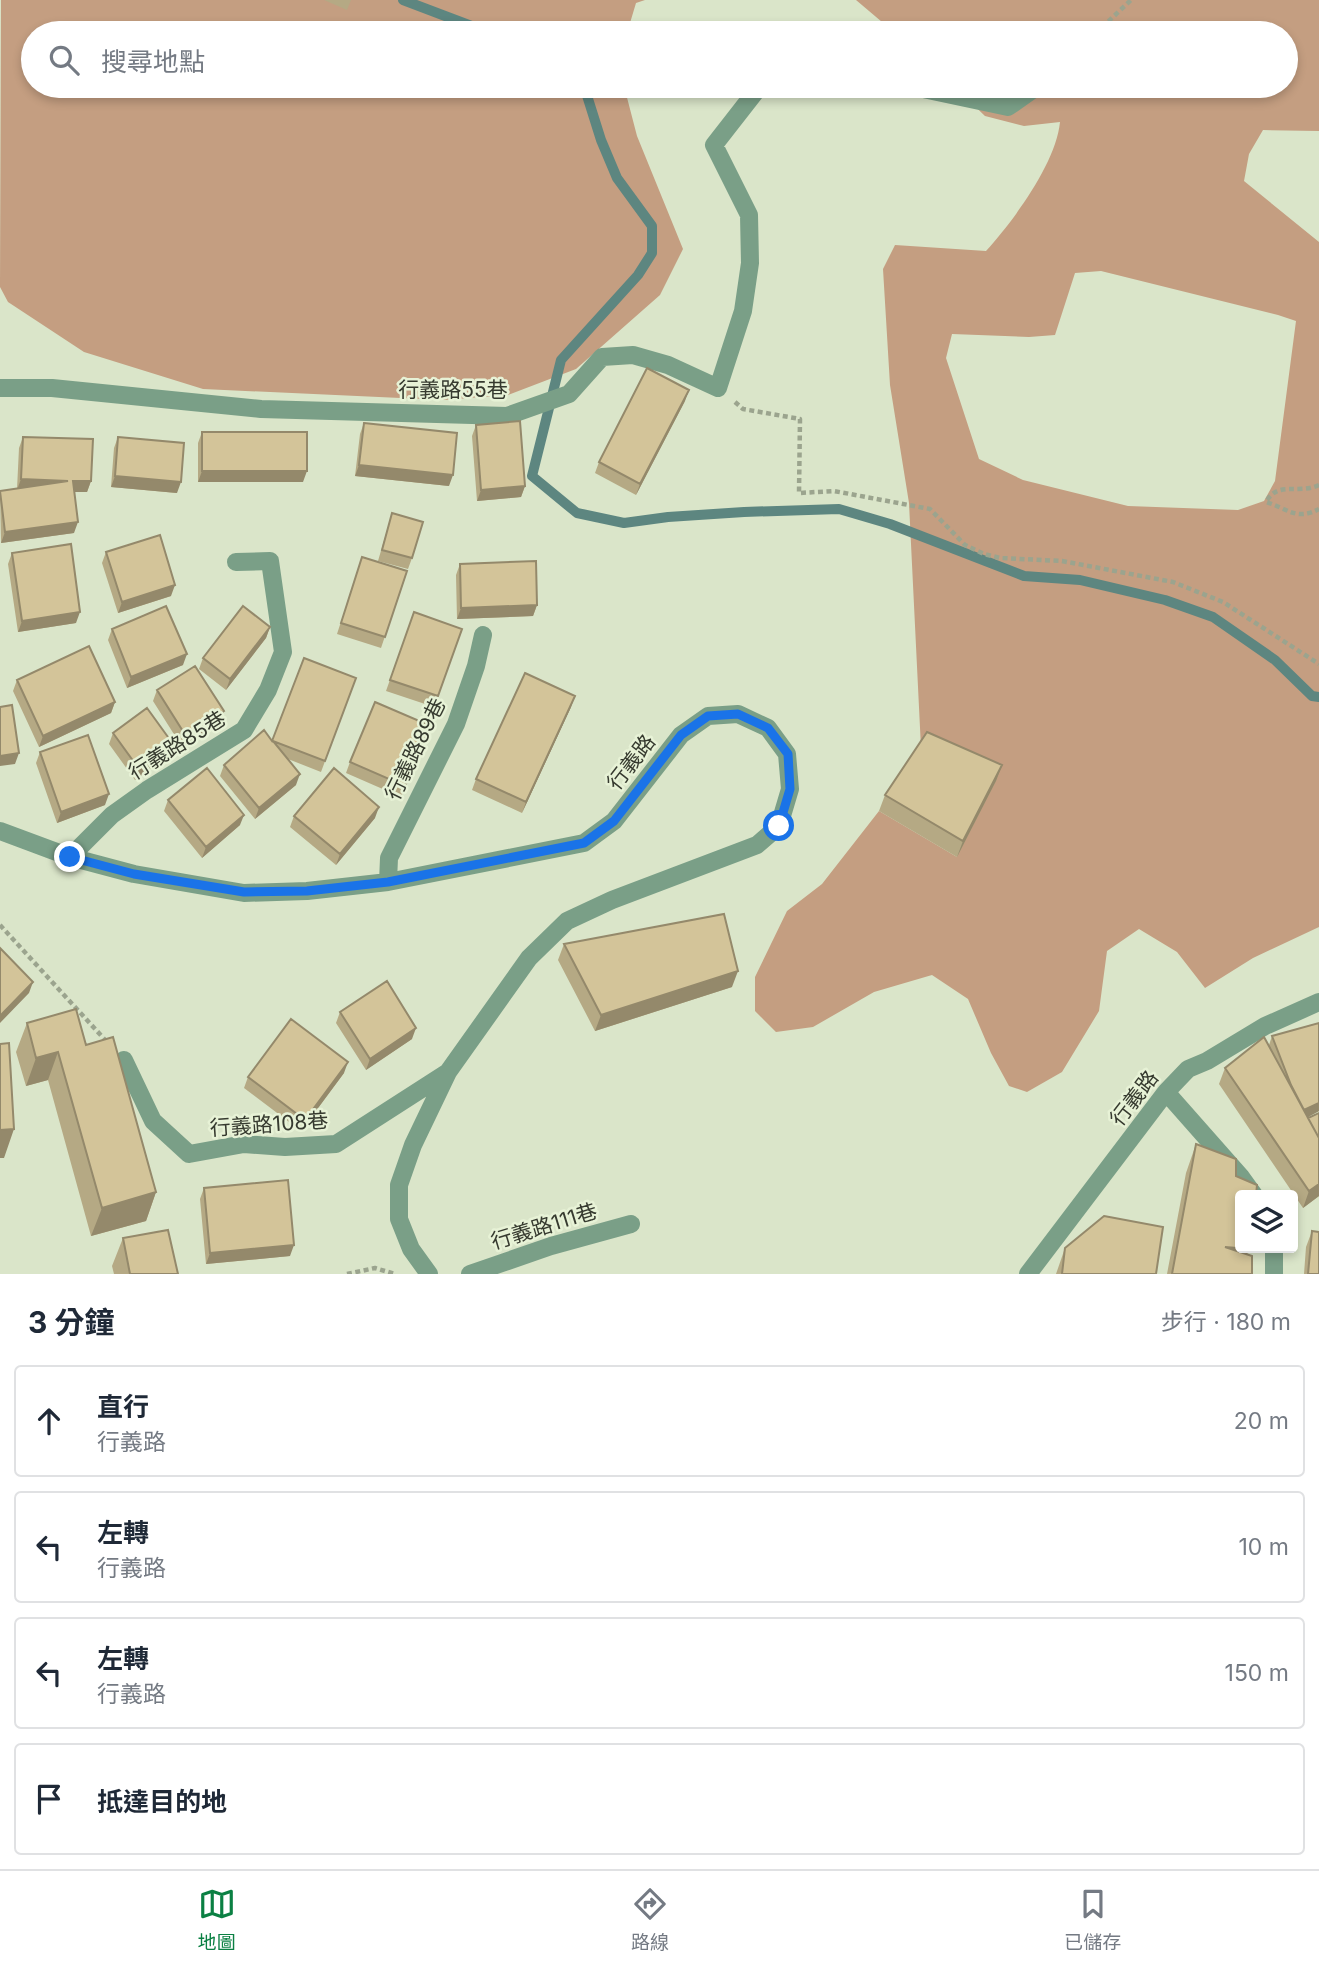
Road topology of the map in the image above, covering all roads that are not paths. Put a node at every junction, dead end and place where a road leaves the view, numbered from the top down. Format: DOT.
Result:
graph roads {
  1 [pos="751,98"];
  2 [pos="966,98"];
  3 [pos="1021,98"];
  4 [pos="0,388"];
  5 [pos="236,562"];
  6 [pos="483,635"];
  7 [pos="0,831"];
  8 [pos="70,857"];
  9 [pos="388,882"];
  10 [pos="1319,1002"];
  11 [pos="124,1060"];
  12 [pos="448,1072"];
  13 [pos="1166,1092"];
  14 [pos="1250,1190"];
  15 [pos="631,1224"];
  16 [pos="1273,1253"];
  17 [pos="429,1274"];
  18 [pos="470,1274"];
  19 [pos="1028,1274"];
  20 [pos="1274,1274"];
  1 -- 4 [label="street, 行義路55巷"];
  2 -- 3 [label="street"];
  5 -- 8 [label="street, 行義路85巷"];
  6 -- 9 [label="street, 行義路89巷"];
  7 -- 8 [label="street, 行義路"];
  8 -- 9 [label="street, 行義路"];
  9 -- 12 [label="street, 行義路"];
  10 -- 13 [label="street, 行義路"];
  11 -- 12 [label="street, 行義路108巷"];
  12 -- 17 [label="street, 行義路"];
  13 -- 14 [label="street"];
  13 -- 19 [label="street, 行義路"];
  15 -- 18 [label="street, 行義路111巷"];
  16 -- 20 [label="street"];
}
